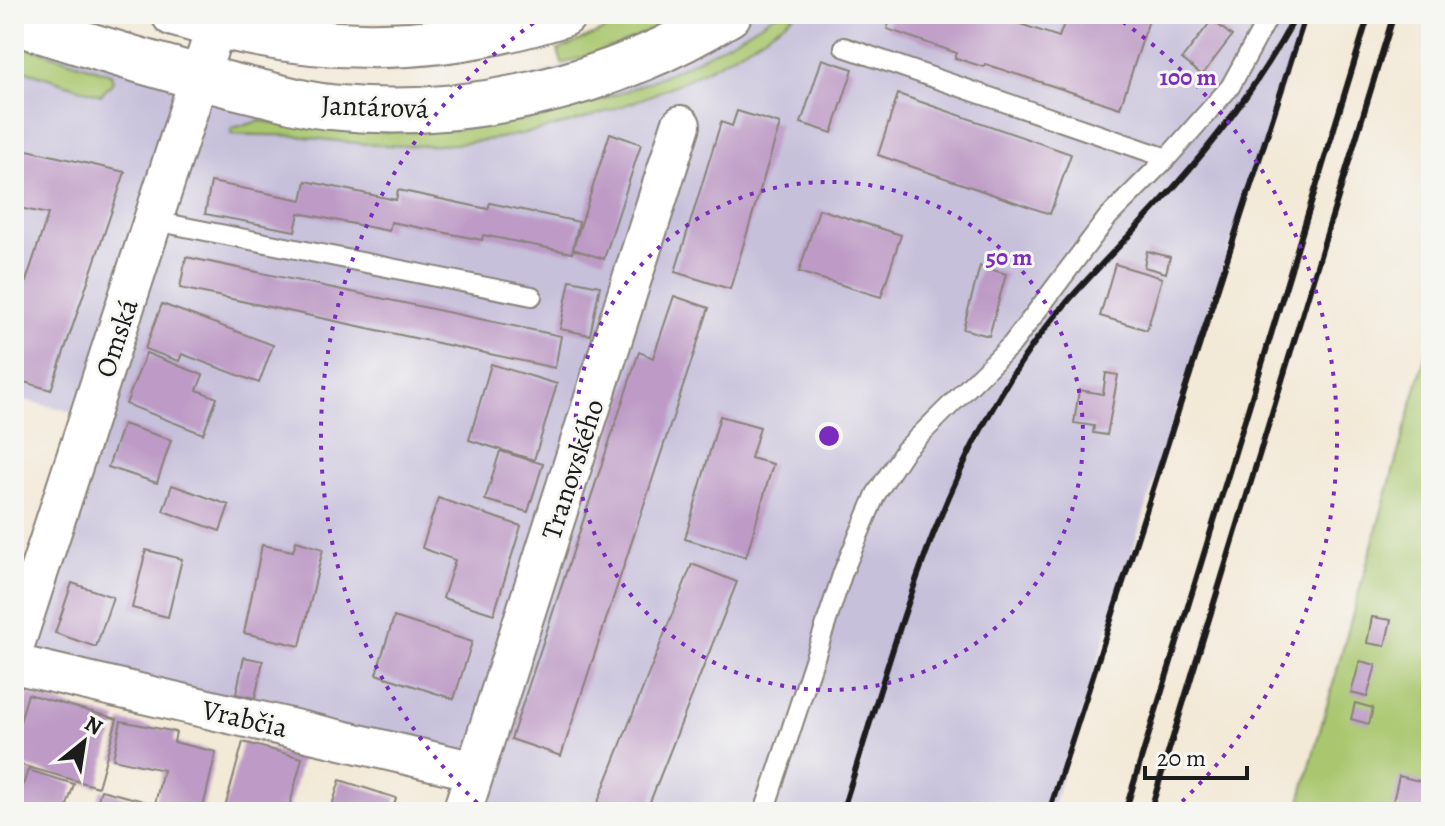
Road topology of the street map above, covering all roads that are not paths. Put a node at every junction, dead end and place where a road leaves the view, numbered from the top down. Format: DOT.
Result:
graph roads {
  1 [pos="174,14"];
  2 [pos="564,14"];
  3 [pos="729,14"];
  4 [pos="1270,14"];
  5 [pos="14,22"];
  6 [pos="216,26"];
  7 [pos="844,47"];
  8 [pos="200,78"];
  9 [pos="681,125"];
  10 [pos="1167,158"];
  11 [pos="155,221"];
  12 [pos="532,296"];
  13 [pos="14,648"];
  14 [pos="14,664"];
  15 [pos="475,771"];
  16 [pos="462,812"];
  17 [pos="764,812"];
  1 -- 6 [label="street, Jantárová"];
  2 -- 6 [label="street, Jantárová"];
  3 -- 8 [label="street, Jantárová"];
  4 -- 10 [label="lane"];
  5 -- 8 [label="street, Jantárová"];
  6 -- 8 [label="street, Omská"];
  7 -- 10 [label="lane"];
  8 -- 11 [label="street, Omská"];
  9 -- 15 [label="street, Tranovského"];
  10 -- 17 [label="lane"];
  11 -- 12 [label="lane"];
  11 -- 13 [label="street, Omská"];
  14 -- 15 [label="street, Vrabčia"];
  15 -- 16 [label="street, Tranovského"];
}
